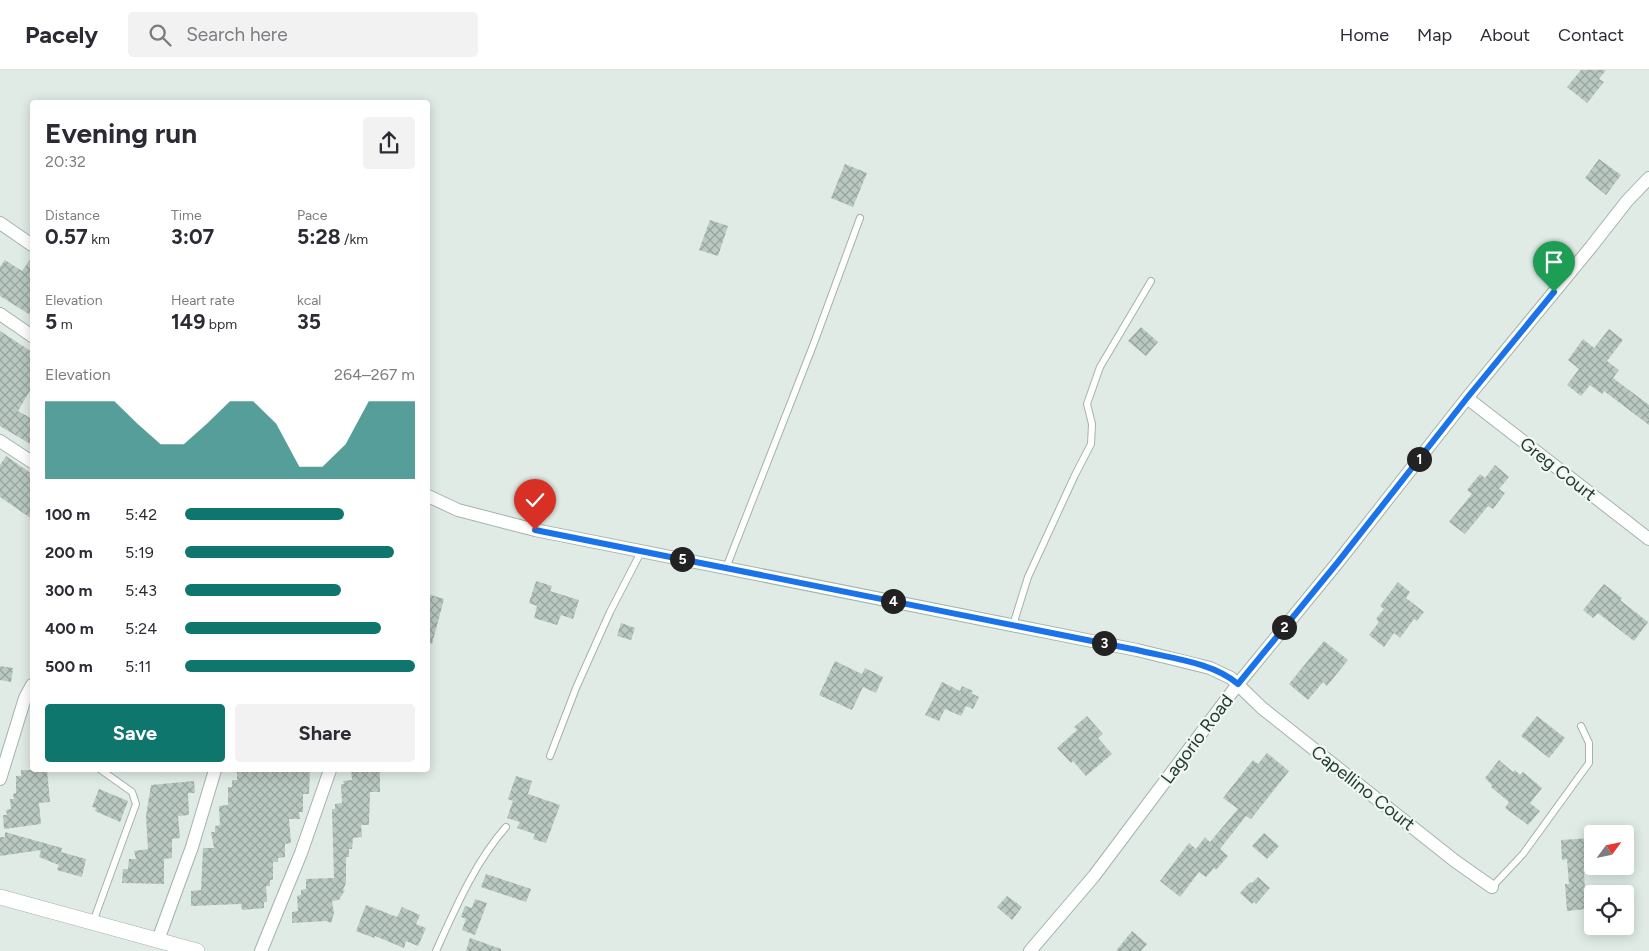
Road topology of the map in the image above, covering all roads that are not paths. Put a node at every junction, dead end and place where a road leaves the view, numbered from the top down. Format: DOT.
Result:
graph roads {
  1 [pos="1649,178"];
  2 [pos="860,218"];
  3 [pos="0,223"];
  4 [pos="30,244"];
  5 [pos="1151,281"];
  6 [pos="0,314"];
  7 [pos="30,335"];
  8 [pos="1467,398"];
  9 [pos="0,441"];
  10 [pos="30,461"];
  11 [pos="430,497"];
  12 [pos="1649,539"];
  13 [pos="642,550"];
  14 [pos="726,568"];
  15 [pos="1013,625"];
  16 [pos="1238,684"];
  17 [pos="30,689"];
  18 [pos="1581,726"];
  19 [pos="550,756"];
  20 [pos="104,772"];
  21 [pos="214,772"];
  22 [pos="329,772"];
  23 [pos="0,779"];
  24 [pos="506,827"];
  25 [pos="1492,887"];
  26 [pos="0,897"];
  27 [pos="93,922"];
  28 [pos="158,940"];
  29 [pos="197,951"];
  30 [pos="261,951"];
  31 [pos="436,951"];
  32 [pos="1030,951"];
  1 -- 8 [label="street, Lagorio Road"];
  2 -- 14 [label="lane"];
  3 -- 4 [label="street"];
  5 -- 15 [label="lane"];
  6 -- 7 [label="street"];
  8 -- 12 [label="street, Greg Court"];
  8 -- 16 [label="street, Lagorio Road"];
  9 -- 10 [label="street"];
  11 -- 13 [label="street, Capellino Court"];
  13 -- 14 [label="street, Capellino Court"];
  13 -- 19 [label="lane"];
  14 -- 15 [label="street, Capellino Court"];
  15 -- 16 [label="street, Capellino Court"];
  16 -- 25 [label="street, Capellino Court"];
  16 -- 32 [label="street, Lagorio Road"];
  17 -- 23 [label="street"];
  18 -- 25 [label="lane"];
  20 -- 27 [label="lane"];
  21 -- 28 [label="street"];
  22 -- 30 [label="street"];
  24 -- 31 [label="lane"];
  26 -- 27 [label="street"];
  27 -- 28 [label="street"];
  28 -- 29 [label="street"];
}
